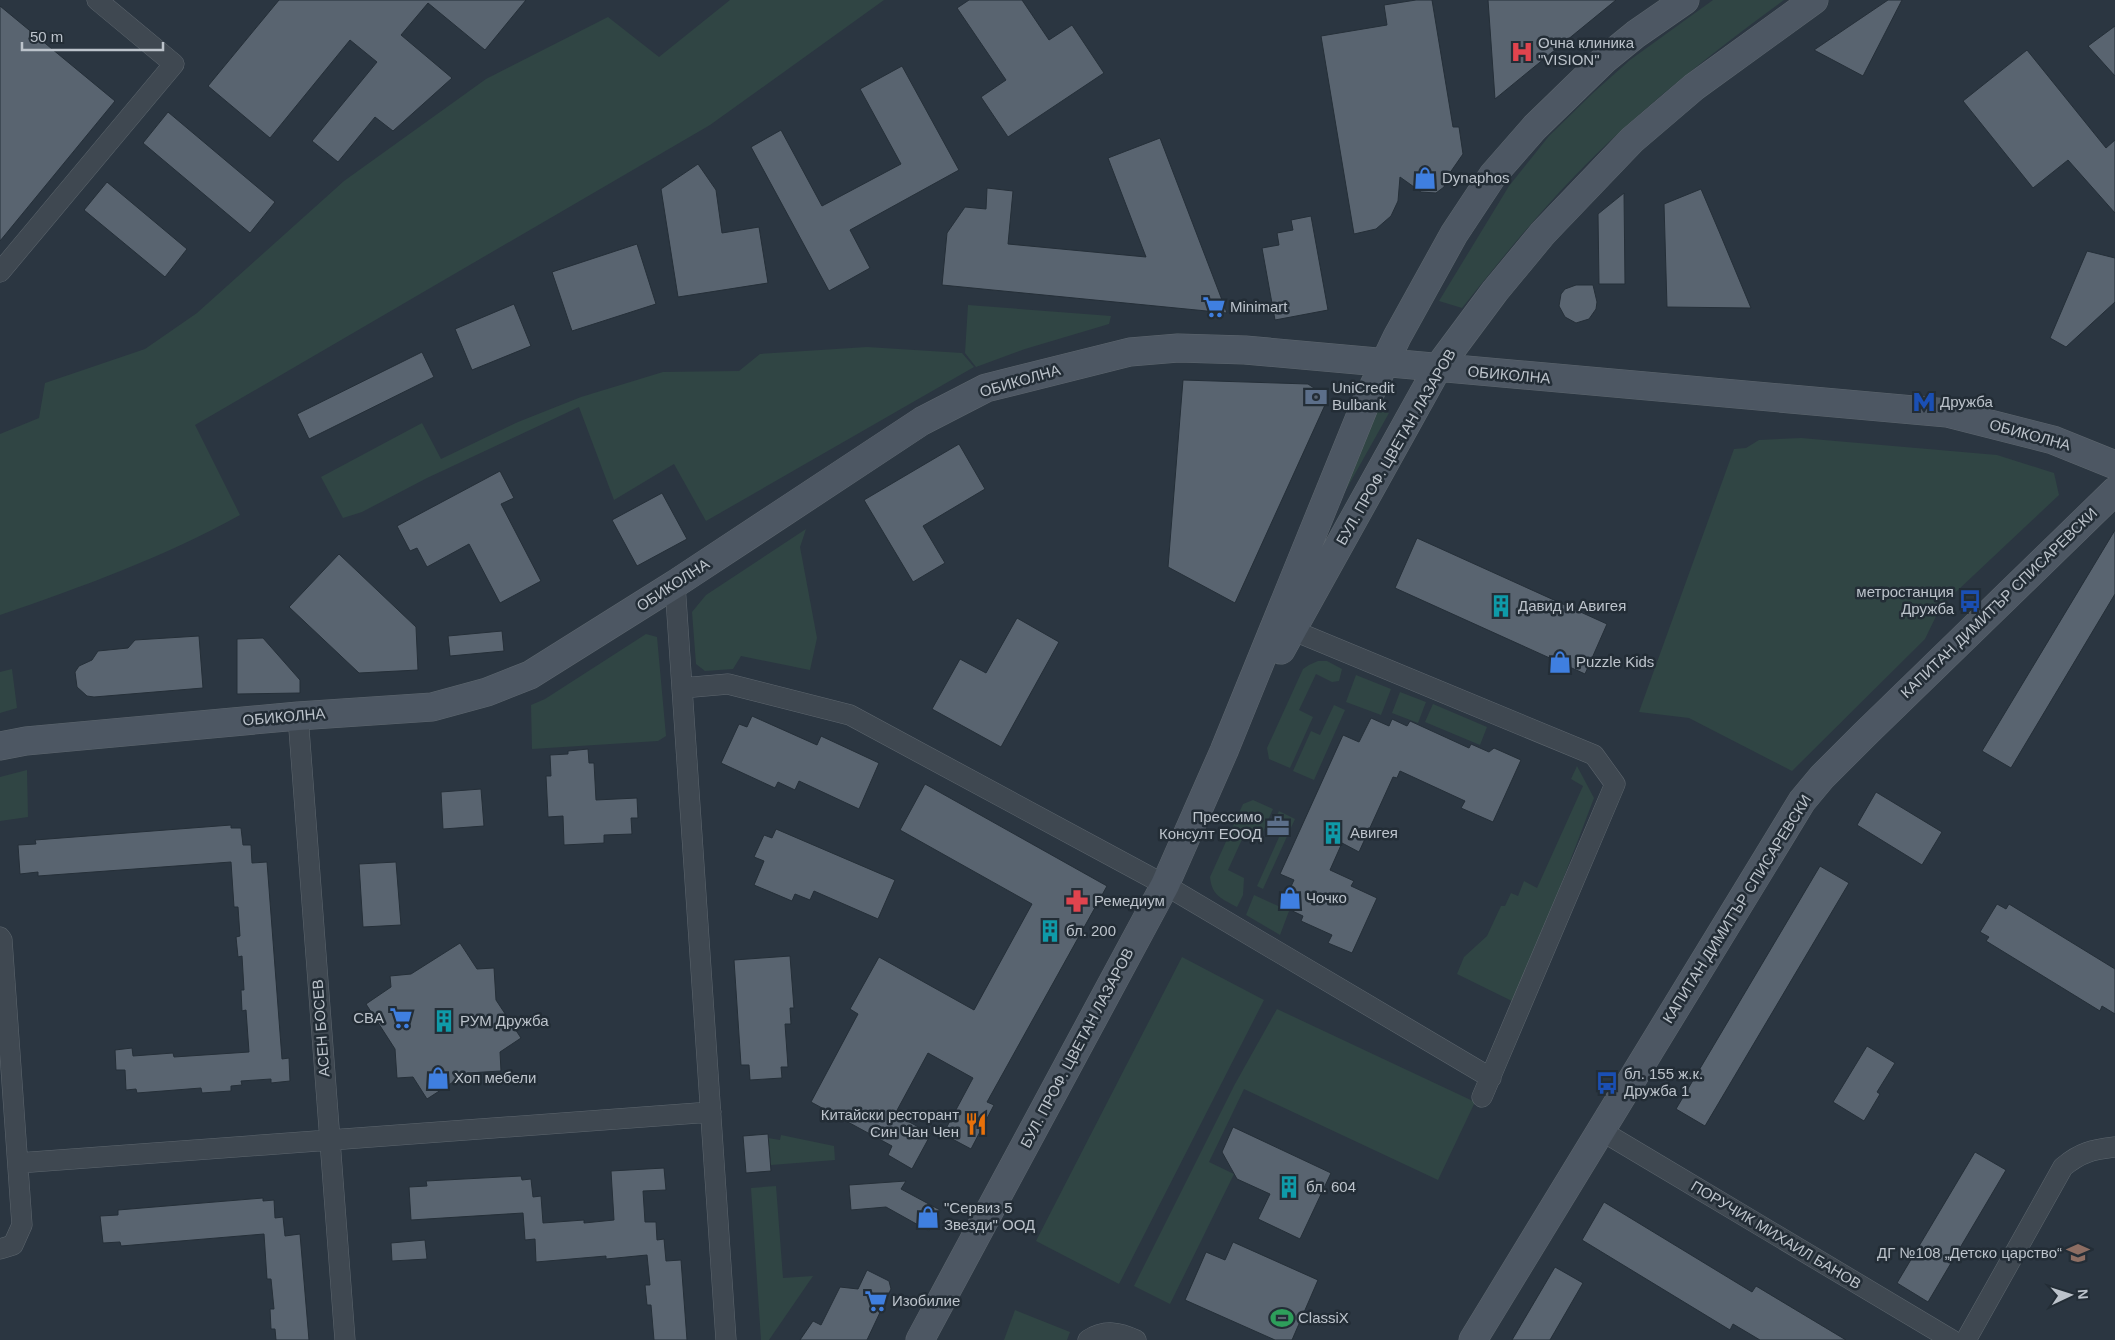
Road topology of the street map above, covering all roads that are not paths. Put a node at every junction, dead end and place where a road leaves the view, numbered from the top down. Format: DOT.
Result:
graph roads {
  1 [pos="97,0"];
  2 [pos="1685,0"];
  3 [pos="1814,0"];
  4 [pos="0,272"];
  5 [pos="1384,363"];
  6 [pos="1438,368"];
  7 [pos="2115,465"];
  8 [pos="2115,491"];
  9 [pos="675,584"];
  10 [pos="1292,630"];
  11 [pos="682,688"];
  12 [pos="298,716"];
  13 [pos="0,746"];
  14 [pos="1224,752"];
  15 [pos="1165,885"];
  16 [pos="0,937"];
  17 [pos="1490,1078"];
  18 [pos="1482,1097"];
  19 [pos="712,1112"];
  20 [pos="1600,1130"];
  21 [pos="330,1140"];
  22 [pos="2115,1147"];
  23 [pos="18,1163"];
  24 [pos="0,1249"];
  25 [pos="345,1340"];
  26 [pos="726,1340"];
  27 [pos="920,1340"];
  28 [pos="1088,1340"];
  29 [pos="1136,1340"];
  30 [pos="1473,1340"];
  31 [pos="1952,1340"];
  32 [pos="1966,1340"];
  1 -- 4 [label="street"];
  2 -- 5 [label="street, БУЛ. ПРОФ. ЦВЕТАН ЛАЗАРОВ"];
  3 -- 6 [label="street, БУЛ. ПРОФ. ЦВЕТАН ЛАЗАРОВ"];
  5 -- 6 [label="street, ОБИКОЛНА"];
  5 -- 9 [label="street, ОБИКОЛНА"];
  5 -- 14 [label="street, БУЛ. ПРОФ. ЦВЕТАН ЛАЗАРОВ"];
  6 -- 7 [label="street, ОБИКОЛНА"];
  6 -- 10 [label="street, БУЛ. ПРОФ. ЦВЕТАН ЛАЗАРОВ"];
  8 -- 20 [label="street, КАПИТАН ДИМИТЪР СПИСАРЕВСКИ"];
  9 -- 11 [label="street"];
  9 -- 12 [label="street, ОБИКОЛНА"];
  10 -- 14 [label="street, БУЛ. ПРОФ. ЦВЕТАН ЛАЗАРОВ"];
  10 -- 17 [label="street"];
  11 -- 15 [label="street"];
  11 -- 19 [label="street"];
  12 -- 13 [label="street, ОБИКОЛНА"];
  12 -- 21 [label="street, АСЕН БОСЕВ"];
  14 -- 15 [label="street, БУЛ. ПРОФ. ЦВЕТАН ЛАЗАРОВ"];
  15 -- 17 [label="street"];
  15 -- 27 [label="street, БУЛ. ПРОФ. ЦВЕТАН ЛАЗАРОВ"];
  16 -- 23 [label="street"];
  17 -- 18 [label="street"];
  19 -- 21 [label="street"];
  19 -- 26 [label="street"];
  20 -- 30 [label="street, КАПИТАН ДИМИТЪР СПИСАРЕВСКИ"];
  20 -- 31 [label="street, ПОРУЧИК МИХАИЛ БАНОВ"];
  21 -- 23 [label="street"];
  21 -- 25 [label="street, АСЕН БОСЕВ"];
  22 -- 32 [label="street"];
  23 -- 24 [label="street"];
  28 -- 29 [label="street"];
}
